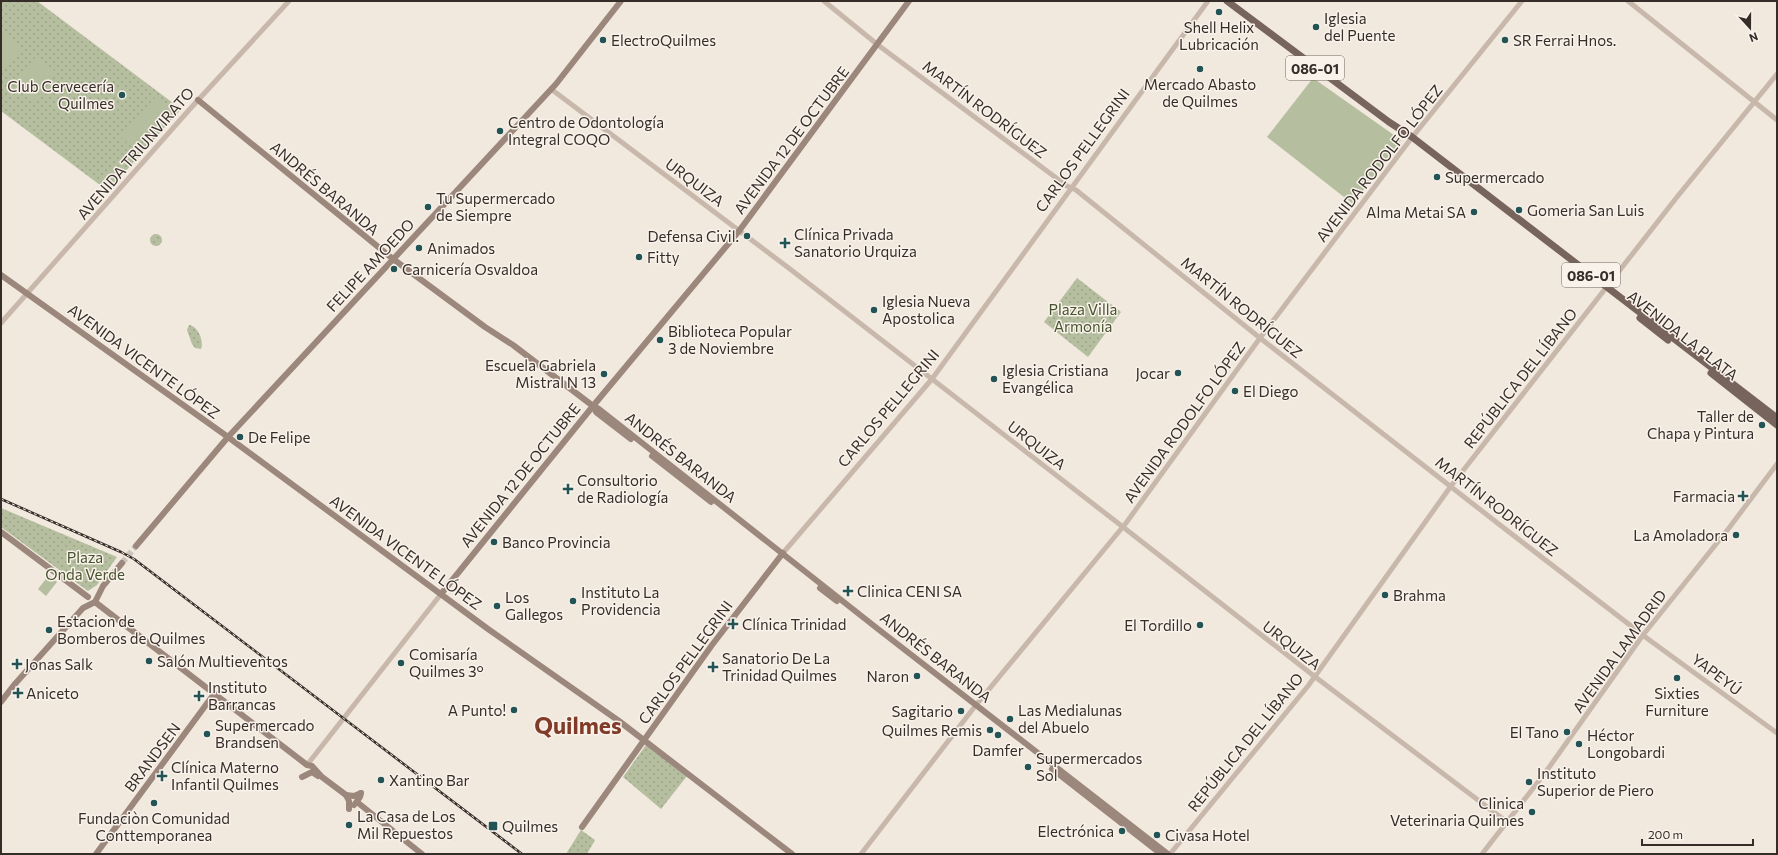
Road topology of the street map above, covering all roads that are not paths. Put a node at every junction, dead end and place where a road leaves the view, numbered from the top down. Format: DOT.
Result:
graph roads {
  1 [pos="289,1"];
  2 [pos="621,1"];
  3 [pos="824,1"];
  4 [pos="909,1"];
  5 [pos="1208,1"];
  6 [pos="1226,1"];
  7 [pos="1522,1"];
  8 [pos="1628,1"];
  9 [pos="878,45"];
  10 [pos="1777,74"];
  11 [pos="551,89"];
  12 [pos="198,100"];
  13 [pos="1754,102"];
  14 [pos="1777,120"];
  15 [pos="1411,138"];
  16 [pos="1071,188"];
  17 [pos="740,231"];
  18 [pos="393,259"];
  19 [pos="1,275"];
  20 [pos="1605,288"];
  21 [pos="27,293"];
  22 [pos="1,323"];
  23 [pos="1260,338"];
  24 [pos="932,380"];
  25 [pos="593,406"];
  26 [pos="1777,418"];
  27 [pos="1777,425"];
  28 [pos="228,437"];
  29 [pos="1777,464"];
  30 [pos="1451,486"];
  31 [pos="1123,527"];
  32 [pos="1,532"];
  33 [pos="136,546"];
  34 [pos="782,554"];
  35 [pos="122,563"];
  36 [pos="103,586"];
  37 [pos="441,594"];
  38 [pos="88,597"];
  39 [pos="95,602"];
  40 [pos="84,608"];
  41 [pos="1643,634"];
  42 [pos="1314,676"];
  43 [pos="214,694"];
  44 [pos="1,702"];
  45 [pos="974,707"];
  46 [pos="1777,733"];
  47 [pos="645,740"];
  48 [pos="307,765"];
  49 [pos="322,777"];
  50 [pos="346,795"];
  51 [pos="357,802"];
  52 [pos="1508,822"];
  53 [pos="582,827"];
  54 [pos="96,854"];
  55 [pos="422,854"];
  56 [pos="792,854"];
  57 [pos="861,854"];
  58 [pos="1161,854"];
  59 [pos="1169,854"];
  60 [pos="1482,854"];
  1 -- 12 [label="street, AVENIDA TRIUNVIRATO"];
  2 -- 11 [label="main road, FELIPE AMOEDO"];
  3 -- 9 [label="street, MARTÍN RODRÍGUEZ"];
  4 -- 9 [label="main road, AVENIDA 12 DE OCTUBRE"];
  5 -- 16 [label="street, CARLOS PELLEGRINI"];
  6 -- 15 [label="main road, AVENIDA LA PLATA / 086-01"];
  7 -- 15 [label="street, AVENIDA RODOLFO LÓPEZ"];
  8 -- 13 [label="street"];
  9 -- 16 [label="street, MARTÍN RODRÍGUEZ"];
  9 -- 17 [label="main road, AVENIDA 12 DE OCTUBRE"];
  10 -- 13 [label="street, REPÚBLICA DEL LÍBANO"];
  11 -- 17 [label="street, URQUIZA"];
  11 -- 18 [label="main road, FELIPE AMOEDO"];
  12 -- 18 [label="main road, ANDRÉS BARANDA"];
  12 -- 21 [label="street, AVENIDA TRIUNVIRATO"];
  13 -- 14 [label="street"];
  13 -- 20 [label="street, REPÚBLICA DEL LÍBANO"];
  15 -- 20 [label="main road, AVENIDA LA PLATA / 086-01"];
  15 -- 23 [label="street, AVENIDA RODOLFO LÓPEZ"];
  16 -- 23 [label="street, MARTÍN RODRÍGUEZ"];
  16 -- 24 [label="street, CARLOS PELLEGRINI"];
  17 -- 24 [label="street, URQUIZA"];
  17 -- 25 [label="main road, AVENIDA 12 DE OCTUBRE"];
  18 -- 25 [label="main road, ANDRÉS BARANDA"];
  18 -- 28 [label="main road, FELIPE AMOEDO"];
  19 -- 21 [label="main road, AVENIDA VICENTE LÓPEZ"];
  20 -- 26 [label="main road, AVENIDA LA PLATA / 086-01"];
  20 -- 27 [label="main road, AVENIDA LA PLATA / 086-01"];
  20 -- 30 [label="street, REPÚBLICA DEL LÍBANO"];
  21 -- 22 [label="street, AVENIDA TRIUNVIRATO"];
  21 -- 28 [label="main road, AVENIDA VICENTE LÓPEZ"];
  23 -- 30 [label="street, MARTÍN RODRÍGUEZ"];
  23 -- 31 [label="street, AVENIDA RODOLFO LÓPEZ"];
  24 -- 31 [label="street, URQUIZA"];
  24 -- 34 [label="street, CARLOS PELLEGRINI"];
  25 -- 34 [label="main road, ANDRÉS BARANDA"];
  25 -- 37 [label="main road, AVENIDA 12 DE OCTUBRE"];
  28 -- 33 [label="main road, FELIPE AMOEDO"];
  28 -- 37 [label="main road, AVENIDA VICENTE LÓPEZ"];
  29 -- 41 [label="street, AVENIDA LAMADRID"];
  30 -- 41 [label="street, MARTÍN RODRÍGUEZ"];
  30 -- 42 [label="street, REPÚBLICA DEL LÍBANO"];
  31 -- 42 [label="street, URQUIZA"];
  31 -- 45 [label="street, AVENIDA RODOLFO LÓPEZ"];
  32 -- 38 [label="main road"];
  34 -- 45 [label="main road, ANDRÉS BARANDA"];
  34 -- 47 [label="main road, CARLOS PELLEGRINI"];
  35 -- 36 [label="main road"];
  36 -- 38 [label="main road"];
  36 -- 39 [label="main road"];
  37 -- 47 [label="main road, AVENIDA VICENTE LÓPEZ"];
  37 -- 48 [label="street, AVENIDA 12 DE OCTUBRE"];
  38 -- 40 [label="main road"];
  39 -- 40 [label="main road"];
  39 -- 43 [label="main road"];
  40 -- 44 [label="main road"];
  41 -- 46 [label="street, YAPEYÚ"];
  41 -- 52 [label="street, AVENIDA LAMADRID"];
  42 -- 52 [label="street, URQUIZA"];
  42 -- 59 [label="street, REPÚBLICA DEL LÍBANO"];
  43 -- 48 [label="main road"];
  43 -- 54 [label="main road, BRANDSEN"];
  45 -- 57 [label="street, AVENIDA RODOLFO LÓPEZ"];
  45 -- 58 [label="main road, ANDRÉS BARANDA"];
  45 -- 59 [label="main road, ANDRÉS BARANDA"];
  47 -- 53 [label="main road, CARLOS PELLEGRINI"];
  47 -- 56 [label="main road, AVENIDA VICENTE LÓPEZ"];
  48 -- 49 [label="main road"];
  48 -- 49 [label="main road"];
  49 -- 50 [label="main road"];
  50 -- 51 [label="main road"];
  50 -- 51 [label="main road"];
  51 -- 55 [label="main road"];
  52 -- 60 [label="street, AVENIDA LAMADRID"];
}
